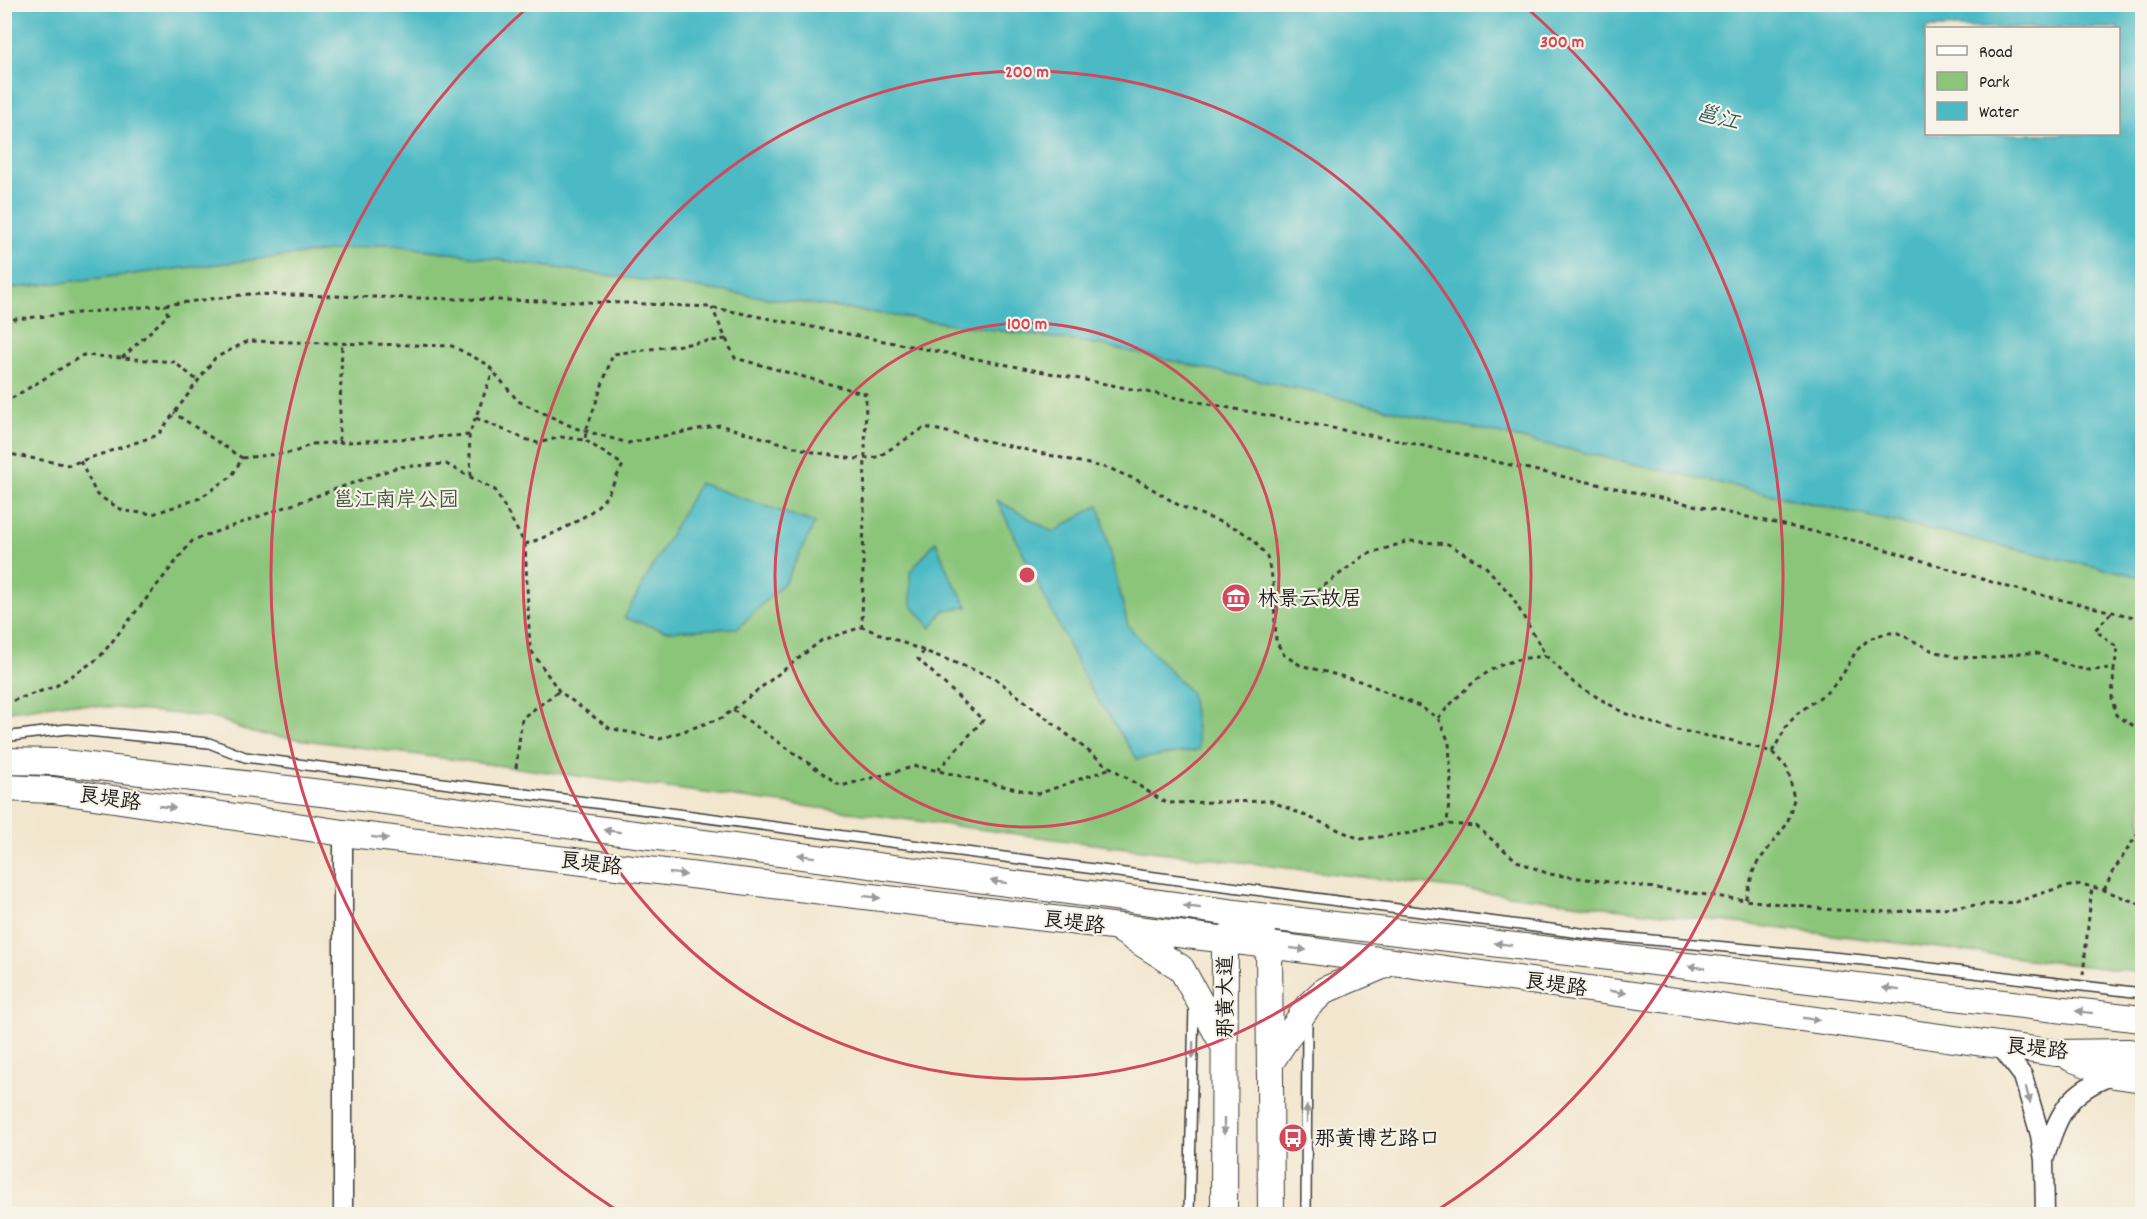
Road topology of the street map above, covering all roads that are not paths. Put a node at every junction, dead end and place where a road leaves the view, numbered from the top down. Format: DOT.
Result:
graph roads {
  1 [pos="4,737"];
  2 [pos="4,760"];
  3 [pos="4,788"];
  4 [pos="343,833"];
  5 [pos="1250,915"];
  6 [pos="1115,927"];
  7 [pos="1225,940"];
  8 [pos="1269,945"];
  9 [pos="1394,962"];
  10 [pos="1194,992"];
  11 [pos="2142,993"];
  12 [pos="1308,1006"];
  13 [pos="2142,1019"];
  14 [pos="2000,1045"];
  15 [pos="1225,1047"];
  16 [pos="2056,1053"];
  17 [pos="2142,1054"];
  18 [pos="1270,1063"];
  19 [pos="2115,1075"];
  20 [pos="2142,1079"];
  21 [pos="2044,1160"];
  22 [pos="343,1215"];
  23 [pos="1189,1215"];
  24 [pos="1224,1215"];
  25 [pos="1271,1215"];
  26 [pos="1306,1215"];
  27 [pos="2045,1215"];
  1 -- 11 [label="lane"];
  5 -- 2 [label="main road, 良堤路, one-way"];
  3 -- 4 [label="main road, 良堤路, one-way"];
  4 -- 6 [label="main road, 良堤路, one-way"];
  4 -- 22 [label="street"];
  5 -- 7 [label="main road, 那黄大道"];
  5 -- 8 [label="main road"];
  13 -- 5 [label="main road, 良堤路, one-way"];
  6 -- 7 [label="main road, 良堤路"];
  6 -- 10 [label="main road"];
  7 -- 8 [label="main road, 良堤路"];
  7 -- 15 [label="main road, 那黄大道"];
  8 -- 9 [label="main road, 良堤路, one-way"];
  8 -- 18 [label="main road"];
  9 -- 12 [label="main road"];
  9 -- 14 [label="main road, 良堤路, one-way"];
  10 -- 15 [label="main road"];
  10 -- 23 [label="lane, one-way"];
  12 -- 18 [label="main road"];
  26 -- 12 [label="lane, one-way"];
  14 -- 16 [label="main road, 良堤路"];
  14 -- 21 [label="street, one-way"];
  15 -- 24 [label="main road, 那黄大道, one-way"];
  16 -- 17 [label="main road, 良堤路"];
  16 -- 19 [label="main road"];
  18 -- 25 [label="main road"];
  19 -- 20 [label="main road"];
  19 -- 21 [label="street"];
  21 -- 27 [label="street"];
}
